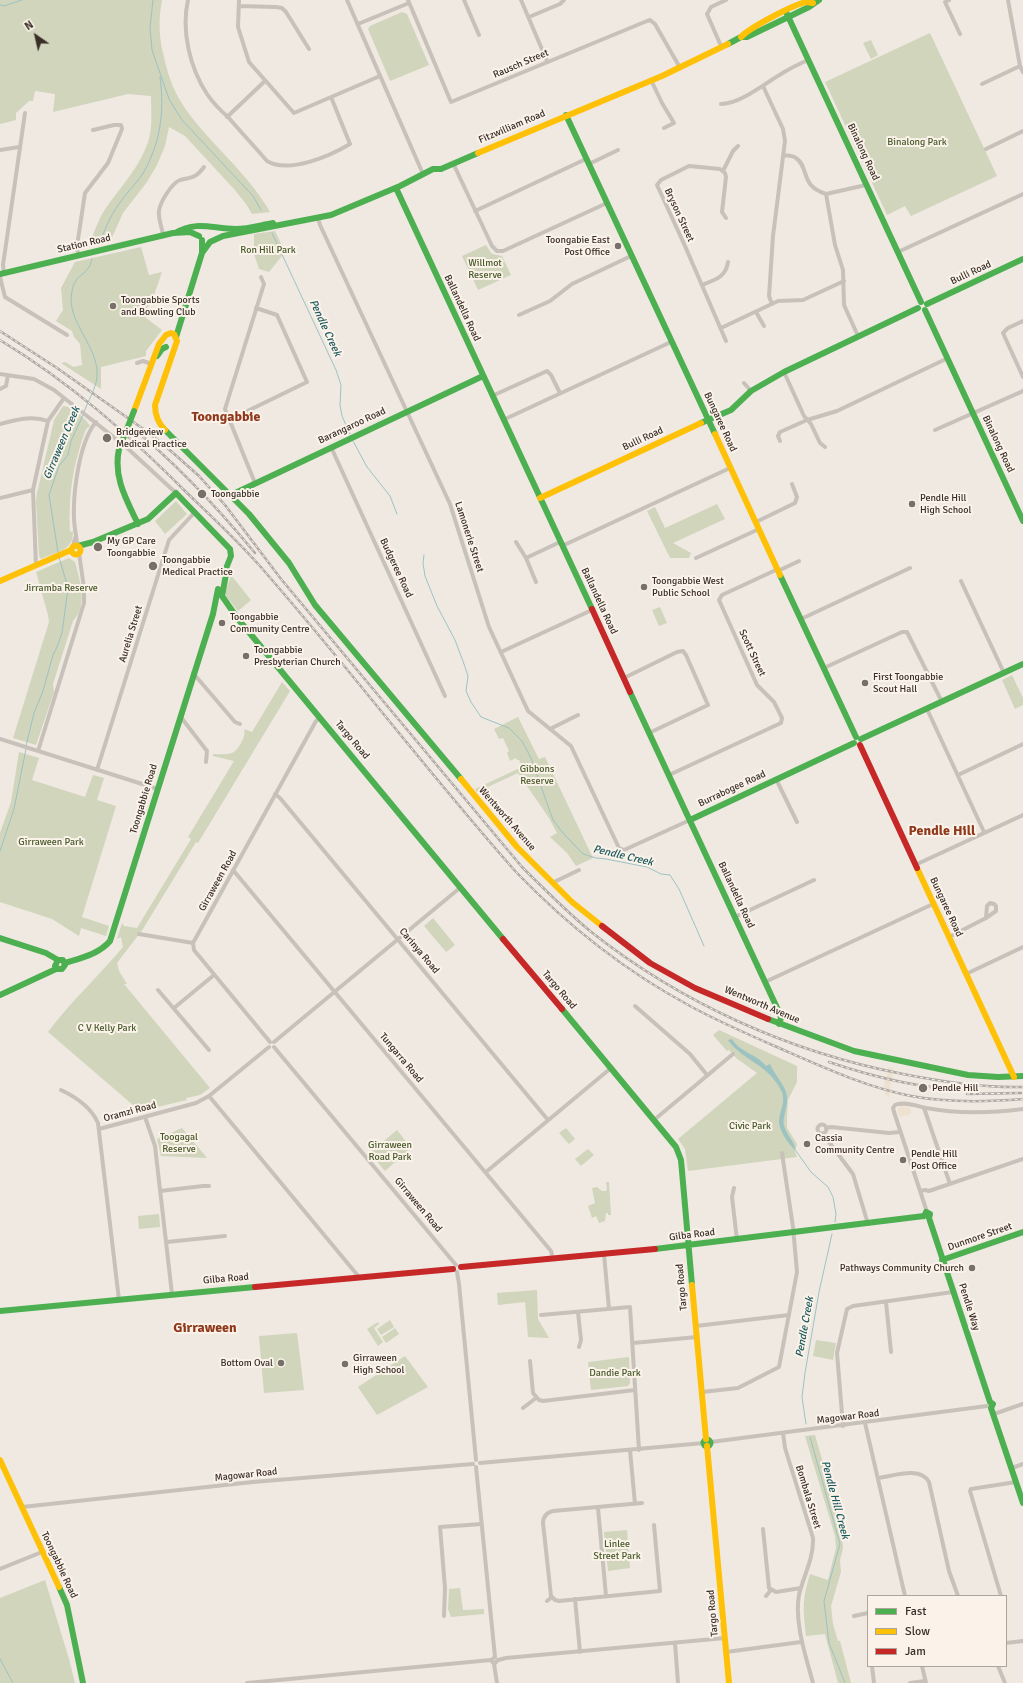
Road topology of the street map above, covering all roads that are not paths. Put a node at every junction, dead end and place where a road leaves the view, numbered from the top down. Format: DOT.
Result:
graph roads {
  1 [pos="188,0"];
  2 [pos="239,0"];
  3 [pos="346,0"];
  4 [pos="464,0"];
  5 [pos="521,0"];
  6 [pos="564,0"];
  7 [pos="726,0"];
  8 [pos="949,0"];
  9 [pos="1008,0"];
  10 [pos="408,1"];
  11 [pos="814,1"];
  12 [pos="239,6"];
  13 [pos="787,14"];
  14 [pos="529,17"];
  15 [pos="358,24"];
  16 [pos="960,34"];
  17 [pos="479,35"];
  18 [pos="722,46"];
  19 [pos="309,49"];
  20 [pos="808,60"];
  21 [pos="547,61"];
  22 [pos="679,66"];
  23 [pos="1020,66"];
  24 [pos="1023,72"];
  25 [pos="380,76"];
  26 [pos="651,80"];
  27 [pos="265,81"];
  28 [pos="982,84"];
  29 [pos="763,86"];
  30 [pos="331,97"];
  31 [pos="721,104"];
  32 [pos="25,113"];
  33 [pos="566,115"];
  34 [pos="227,117"];
  35 [pos="664,128"];
  36 [pos="93,130"];
  37 [pos="1023,131"];
  38 [pos="738,146"];
  39 [pos="19,147"];
  40 [pos="986,149"];
  41 [pos="0,150"];
  42 [pos="618,150"];
  43 [pos="783,155"];
  44 [pos="588,162"];
  45 [pos="453,163"];
  46 [pos="204,168"];
  47 [pos="723,171"];
  48 [pos="423,174"];
  49 [pos="866,185"];
  50 [pos="396,188"];
  51 [pos="826,194"];
  52 [pos="1023,194"];
  53 [pos="607,203"];
  54 [pos="476,211"];
  55 [pos="318,218"];
  56 [pos="726,218"];
  57 [pos="288,223"];
  58 [pos="205,226"];
  59 [pos="212,226"];
  60 [pos="173,233"];
  61 [pos="163,235"];
  62 [pos="201,238"];
  63 [pos="213,240"];
  64 [pos="898,252"];
  65 [pos="202,253"];
  66 [pos="78,255"];
  67 [pos="631,256"];
  68 [pos="1023,259"];
  69 [pos="728,262"];
  70 [pos="1,275"];
  71 [pos="261,277"];
  72 [pos="844,281"];
  73 [pos="702,285"];
  74 [pos="772,304"];
  75 [pos="923,306"];
  76 [pos="256,308"];
  77 [pos="756,312"];
  78 [pos="519,315"];
  79 [pos="181,318"];
  80 [pos="1023,321"];
  81 [pos="764,326"];
  82 [pos="722,328"];
  83 [pos="169,333"];
  84 [pos="66,335"];
  85 [pos="858,336"];
  86 [pos="176,337"];
  87 [pos="163,338"];
  88 [pos="726,341"];
  89 [pos="671,342"];
  90 [pos="170,347"];
  91 [pos="948,358"];
  92 [pos="137,363"];
  93 [pos="152,364"];
  94 [pos="784,372"];
  95 [pos="0,374"];
  96 [pos="8,375"];
  97 [pos="483,376"];
  98 [pos="1023,377"];
  99 [pos="744,384"];
  100 [pos="0,389"];
  101 [pos="751,391"];
  102 [pos="1023,391"];
  103 [pos="560,394"];
  104 [pos="492,396"];
  105 [pos="64,398"];
  106 [pos="407,412"];
  107 [pos="973,413"];
  108 [pos="229,420"];
  109 [pos="503,420"];
  110 [pos="708,420"];
  111 [pos="807,420"];
  112 [pos="48,421"];
  113 [pos="96,422"];
  114 [pos="0,424"];
  115 [pos="936,430"];
  116 [pos="780,441"];
  117 [pos="331,448"];
  118 [pos="825,448"];
  119 [pos="730,468"];
  120 [pos="255,483"];
  121 [pos="792,484"];
  122 [pos="34,490"];
  123 [pos="176,493"];
  124 [pos="231,495"];
  125 [pos="0,498"];
  126 [pos="540,498"];
  127 [pos="195,512"];
  128 [pos="1023,521"];
  129 [pos="756,522"];
  130 [pos="138,524"];
  131 [pos="759,529"];
  132 [pos="516,542"];
  133 [pos="561,544"];
  134 [pos="74,551"];
  135 [pos="526,558"];
  136 [pos="696,558"];
  137 [pos="799,561"];
  138 [pos="36,566"];
  139 [pos="910,568"];
  140 [pos="778,570"];
  141 [pos="0,581"];
  142 [pos="960,581"];
  143 [pos="536,582"];
  144 [pos="220,598"];
  145 [pos="592,610"];
  146 [pos="801,619"];
  147 [pos="501,652"];
  148 [pos="1023,664"];
  149 [pos="824,668"];
  150 [pos="193,673"];
  151 [pos="1004,673"];
  152 [pos="624,678"];
  153 [pos="445,696"];
  154 [pos="942,702"];
  155 [pos="927,709"];
  156 [pos="578,715"];
  157 [pos="180,716"];
  158 [pos="320,718"];
  159 [pos="240,724"];
  160 [pos="550,729"];
  161 [pos="649,733"];
  162 [pos="0,739"];
  163 [pos="858,741"];
  164 [pos="1023,744"];
  165 [pos="38,751"];
  166 [pos="206,762"];
  167 [pos="97,770"];
  168 [pos="958,775"];
  169 [pos="669,776"];
  170 [pos="776,779"];
  171 [pos="158,789"];
  172 [pos="275,794"];
  173 [pos="1023,814"];
  174 [pos="690,820"];
  175 [pos="797,822"];
  176 [pos="984,832"];
  177 [pos="619,848"];
  178 [pos="915,864"];
  179 [pos="233,870"];
  180 [pos="579,870"];
  181 [pos="814,880"];
  182 [pos="552,883"];
  183 [pos="461,887"];
  184 [pos="934,904"];
  185 [pos="735,917"];
  186 [pos="986,918"];
  187 [pos="139,934"];
  188 [pos="949,937"];
  189 [pos="0,938"];
  190 [pos="398,940"];
  191 [pos="193,943"];
  192 [pos="1023,947"];
  193 [pos="58,960"];
  194 [pos="65,963"];
  195 [pos="56,968"];
  196 [pos="966,974"];
  197 [pos="214,975"];
  198 [pos="765,982"];
  199 [pos="158,990"];
  200 [pos="335,992"];
  201 [pos="0,995"];
  202 [pos="634,1006"];
  203 [pos="174,1008"];
  204 [pos="779,1024"];
  205 [pos="272,1044"];
  206 [pos="209,1050"];
  207 [pos="733,1054"];
  208 [pos="611,1068"];
  209 [pos="707,1075"];
  210 [pos="1023,1076"];
  211 [pos="1014,1077"];
  212 [pos="61,1090"];
  213 [pos="208,1096"];
  214 [pos="924,1108"];
  215 [pos="1023,1109"];
  216 [pos="145,1117"];
  217 [pos="548,1120"];
  218 [pos="654,1120"];
  219 [pos="826,1128"];
  220 [pos="99,1129"];
  221 [pos="900,1132"];
  222 [pos="823,1134"];
  223 [pos="782,1153"];
  224 [pos="1023,1159"];
  225 [pos="486,1172"];
  226 [pos="950,1184"];
  227 [pos="210,1186"];
  228 [pos="734,1188"];
  229 [pos="160,1191"];
  230 [pos="920,1192"];
  231 [pos="927,1215"];
  232 [pos="868,1224"];
  233 [pos="1023,1232"];
  234 [pos="793,1233"];
  235 [pos="225,1236"];
  236 [pos="737,1240"];
  237 [pos="167,1242"];
  238 [pos="689,1246"];
  239 [pos="604,1254"];
  240 [pos="553,1259"];
  241 [pos="942,1260"];
  242 [pos="457,1268"];
  243 [pos="359,1277"];
  244 [pos="953,1292"];
  245 [pos="172,1294"];
  246 [pos="119,1300"];
  247 [pos="886,1302"];
  248 [pos="609,1309"];
  249 [pos="0,1311"];
  250 [pos="578,1312"];
  251 [pos="540,1315"];
  252 [pos="789,1315"];
  253 [pos="696,1326"];
  254 [pos="697,1337"];
  255 [pos="633,1344"];
  256 [pos="579,1347"];
  257 [pos="892,1352"];
  258 [pos="530,1360"];
  259 [pos="635,1390"];
  260 [pos="702,1392"];
  261 [pos="536,1398"];
  262 [pos="1023,1404"];
  263 [pos="523,1408"];
  264 [pos="990,1408"];
  265 [pos="865,1423"];
  266 [pos="844,1426"];
  267 [pos="783,1433"];
  268 [pos="707,1443"];
  269 [pos="630,1450"];
  270 [pos="639,1450"];
  271 [pos="0,1460"];
  272 [pos="476,1464"];
  273 [pos="1023,1464"];
  274 [pos="1012,1468"];
  275 [pos="878,1478"];
  276 [pos="1016,1482"];
  277 [pos="642,1503"];
  278 [pos="1023,1503"];
  279 [pos="635,1504"];
  280 [pos="22,1507"];
  281 [pos="598,1508"];
  282 [pos="482,1524"];
  283 [pos="654,1525"];
  284 [pos="763,1529"];
  285 [pos="42,1552"];
  286 [pos="0,1569"];
  287 [pos="801,1588"];
  288 [pos="771,1590"];
  289 [pos="905,1595"];
  290 [pos="958,1595"];
  291 [pos="1001,1595"];
  292 [pos="606,1596"];
  293 [pos="766,1596"];
  294 [pos="552,1597"];
  295 [pos="575,1599"];
  296 [pos="547,1601"];
  297 [pos="867,1613"];
  298 [pos="444,1616"];
  299 [pos="854,1616"];
  300 [pos="725,1638"];
  301 [pos="1023,1641"];
  302 [pos="801,1642"];
  303 [pos="675,1643"];
  304 [pos="1007,1644"];
  305 [pos="580,1652"];
  306 [pos="726,1652"];
  307 [pos="494,1660"];
  308 [pos="872,1667"];
  309 [pos="922,1667"];
  310 [pos="998,1667"];
  311 [pos="925,1682"];
  312 [pos="83,1683"];
  313 [pos="247,1683"];
  314 [pos="496,1683"];
  315 [pos="678,1683"];
  316 [pos="729,1683"];
  317 [pos="813,1683"];
  318 [pos="874,1683"];
  319 [pos="910,1683"];
  320 [pos="1005,1683"];
  1 -- 34 [label="street"];
  2 -- 12 [label="street"];
  3 -- 15 [label="street"];
  4 -- 17 [label="street"];
  5 -- 14 [label="street"];
  6 -- 14 [label="street"];
  7 -- 18 [label="street"];
  8 -- 16 [label="street"];
  9 -- 23 [label="street"];
  10 -- 15 [label="street"];
  10 -- 21 [label="street, Rausch Street"];
  11 -- 13 [label="street, Fitzwilliam Road"];
  12 -- 19 [label="street"];
  12 -- 27 [label="street"];
  13 -- 18 [label="street, Fitzwilliam Road"];
  13 -- 20 [label="street, Binalong Road"];
  14 -- 21 [label="street"];
  15 -- 25 [label="street"];
  18 -- 22 [label="street, Fitzwilliam Road"];
  20 -- 29 [label="street"];
  20 -- 49 [label="street, Binalong Road"];
  21 -- 22 [label="street, Rausch Street"];
  22 -- 26 [label="street, Fitzwilliam Road"];
  23 -- 24 [label="street"];
  23 -- 28 [label="street"];
  25 -- 30 [label="street"];
  25 -- 48 [label="street"];
  26 -- 33 [label="street, Fitzwilliam Road"];
  26 -- 35 [label="street"];
  27 -- 30 [label="street"];
  27 -- 34 [label="street"];
  29 -- 31 [label="street"];
  29 -- 43 [label="street"];
  30 -- 34 [label="street"];
  32 -- 39 [label="street"];
  33 -- 44 [label="street, Bungaree Road"];
  33 -- 45 [label="street, Fitzwilliam Road"];
  36 -- 66 [label="street"];
  37 -- 40 [label="street"];
  38 -- 47 [label="street"];
  39 -- 41 [label="street"];
  39 -- 70 [label="street"];
  42 -- 44 [label="street"];
  43 -- 51 [label="street"];
  43 -- 74 [label="street"];
  44 -- 53 [label="street, Bungaree Road"];
  44 -- 54 [label="street"];
  45 -- 48 [label="street, Fitzwilliam Road"];
  45 -- 54 [label="street"];
  46 -- 61 [label="street"];
  47 -- 56 [label="street"];
  47 -- 73 [label="street, Bryson Street"];
  48 -- 50 [label="street, Fitzwilliam Road"];
  49 -- 51 [label="street"];
  49 -- 64 [label="street, Binalong Road"];
  50 -- 55 [label="street, Fitzwilliam Road"];
  50 -- 97 [label="street, Ballandella Road"];
  51 -- 72 [label="street"];
  52 -- 64 [label="street"];
  53 -- 54 [label="street"];
  53 -- 67 [label="street, Bungaree Road"];
  55 -- 57 [label="street, Fitzwilliam Road"];
  55 -- 106 [label="street, Lamonerie Street"];
  57 -- 59 [label="street, Fitzwilliam Road"];
  57 -- 63 [label="street, Fitzwilliam Road"];
  58 -- 59 [label="street"];
  58 -- 60 [label="street, Station Road"];
  58 -- 62 [label="street"];
  59 -- 63 [label="street"];
  60 -- 61 [label="street, Station Road"];
  60 -- 62 [label="street, Station Road"];
  61 -- 66 [label="street, Station Road"];
  62 -- 63 [label="street"];
  62 -- 65 [label="street"];
  63 -- 65 [label="street"];
  64 -- 75 [label="street, Binalong Road"];
  65 -- 79 [label="street"];
  66 -- 70 [label="street, Station Road"];
  67 -- 78 [label="street"];
  67 -- 89 [label="street, Bungaree Road"];
  68 -- 75 [label="street, Bulli Road"];
  69 -- 73 [label="street"];
  70 -- 84 [label="street"];
  71 -- 76 [label="street"];
  72 -- 74 [label="street"];
  72 -- 85 [label="street"];
  73 -- 82 [label="street, Bryson Street"];
  74 -- 77 [label="street"];
  75 -- 85 [label="street, Bulli Road"];
  75 -- 91 [label="street, Binalong Road"];
  76 -- 108 [label="street"];
  76 -- 108 [label="street"];
  77 -- 81 [label="street"];
  77 -- 82 [label="street"];
  79 -- 83 [label="street"];
  79 -- 86 [label="street"];
  80 -- 98 [label="street"];
  82 -- 88 [label="street, Bryson Street"];
  83 -- 86 [label="street"];
  83 -- 87 [label="street"];
  85 -- 94 [label="street, Bulli Road"];
  86 -- 90 [label="street, Wentworth Avenue"];
  87 -- 90 [label="street"];
  87 -- 93 [label="street"];
  89 -- 103 [label="street"];
  89 -- 110 [label="street, Bungaree Road"];
  90 -- 93 [label="street"];
  90 -- 124 [label="street, Wentworth Avenue"];
  91 -- 107 [label="street, Binalong Road"];
  91 -- 111 [label="street"];
  92 -- 93 [label="street"];
  93 -- 130 [label="street, bridge"];
  94 -- 101 [label="street, Bulli Road"];
  94 -- 111 [label="street"];
  95 -- 96 [label="street"];
  96 -- 100 [label="street"];
  96 -- 105 [label="street"];
  97 -- 104 [label="street, Ballandella Road"];
  97 -- 106 [label="street, Barangaroo Road"];
  99 -- 101 [label="street"];
  101 -- 110 [label="street, Bulli Road"];
  102 -- 107 [label="street"];
  103 -- 104 [label="street"];
  103 -- 109 [label="street"];
  104 -- 109 [label="street, Ballandella Road"];
  105 -- 112 [label="street"];
  105 -- 113 [label="street"];
  106 -- 117 [label="street, Barangaroo Road"];
  106 -- 147 [label="street, Lamonerie Street"];
  107 -- 115 [label="street"];
  107 -- 128 [label="street, Binalong Road"];
  108 -- 120 [label="street"];
  109 -- 126 [label="street, Ballandella Road"];
  110 -- 119 [label="street, Bungaree Road"];
  110 -- 126 [label="street, Bulli Road"];
  111 -- 116 [label="street"];
  111 -- 118 [label="street"];
  112 -- 114 [label="street"];
  112 -- 122 [label="street"];
  113 -- 123 [label="street"];
  113 -- 134 [label="street"];
  117 -- 120 [label="street, Barangaroo Road"];
  117 -- 153 [label="street, Budgeree Road"];
  119 -- 129 [label="street, Bungaree Road"];
  119 -- 133 [label="street"];
  120 -- 124 [label="street, Barangaroo Road"];
  121 -- 129 [label="street"];
  122 -- 125 [label="street"];
  122 -- 138 [label="street"];
  123 -- 127 [label="street"];
  123 -- 130 [label="street"];
  124 -- 182 [label="street, Wentworth Avenue"];
  126 -- 133 [label="street, Ballandella Road"];
  127 -- 144 [label="street, Toongabbie Road"];
  127 -- 167 [label="street, Aurelia Street"];
  129 -- 131 [label="street, Bungaree Road"];
  130 -- 134 [label="street"];
  131 -- 136 [label="street"];
  131 -- 140 [label="street, Bungaree Road"];
  132 -- 135 [label="street"];
  133 -- 135 [label="street"];
  133 -- 145 [label="street, Ballandella Road"];
  134 -- 138 [label="street"];
  134 -- 165 [label="street"];
  135 -- 143 [label="street"];
  137 -- 140 [label="street"];
  138 -- 141 [label="street"];
  139 -- 146 [label="street"];
  140 -- 146 [label="street, Bungaree Road"];
  140 -- 169 [label="street, Scott Street"];
  142 -- 151 [label="street"];
  144 -- 150 [label="street, Toongabbie Road"];
  144 -- 158 [label="street, Targo Road"];
  145 -- 147 [label="street"];
  145 -- 152 [label="street, Ballandella Road"];
  146 -- 149 [label="street, Bungaree Road"];
  147 -- 160 [label="street, Lamonerie Street"];
  148 -- 151 [label="street, Burrabogee Road"];
  149 -- 154 [label="street"];
  149 -- 163 [label="street, Bungaree Road"];
  150 -- 157 [label="street, Toongabbie Road"];
  150 -- 159 [label="street"];
  151 -- 154 [label="street, Burrabogee Road"];
  152 -- 161 [label="street, Ballandella Road"];
  152 -- 161 [label="street"];
  154 -- 155 [label="street, Burrabogee Road"];
  155 -- 163 [label="street, Burrabogee Road"];
  155 -- 168 [label="street"];
  156 -- 160 [label="street"];
  157 -- 166 [label="street"];
  157 -- 171 [label="street, Toongabbie Road"];
  158 -- 172 [label="street, Girraween Road"];
  158 -- 183 [label="street, Targo Road"];
  160 -- 177 [label="street, Lamonerie Street"];
  161 -- 169 [label="street, Ballandella Road"];
  162 -- 165 [label="street"];
  163 -- 170 [label="street, Burrabogee Road"];
  163 -- 178 [label="street, Bungaree Road"];
  164 -- 168 [label="street"];
  165 -- 167 [label="street"];
  167 -- 171 [label="street"];
  168 -- 176 [label="street"];
  169 -- 174 [label="street, Ballandella Road"];
  170 -- 174 [label="street, Burrabogee Road"];
  170 -- 175 [label="street"];
  171 -- 194 [label="street, Toongabbie Road"];
  172 -- 179 [label="street, Girraween Road"];
  172 -- 190 [label="street, Carinya Road"];
  173 -- 176 [label="street"];
  174 -- 177 [label="street, Burrabogee Road"];
  174 -- 185 [label="street, Ballandella Road"];
  176 -- 178 [label="street"];
  178 -- 184 [label="street, Bungaree Road"];
  179 -- 191 [label="street, Girraween Road"];
  179 -- 200 [label="street, Tungarra Road"];
  180 -- 182 [label="street"];
  181 -- 185 [label="street"];
  182 -- 204 [label="street, Wentworth Avenue"];
  183 -- 190 [label="street, Oramzi Road"];
  183 -- 208 [label="street, Targo Road"];
  184 -- 188 [label="street, Bungaree Road"];
  184 -- 198 [label="street"];
  185 -- 198 [label="street, Ballandella Road"];
  186 -- 188 [label="street"];
  187 -- 191 [label="street"];
  188 -- 196 [label="street, Bungaree Road"];
  189 -- 193 [label="street"];
  190 -- 200 [label="street, Oramzi Road"];
  190 -- 217 [label="street, Carinya Road"];
  191 -- 197 [label="street, Girraween Road"];
  192 -- 196 [label="street"];
  193 -- 194 [label="street"];
  193 -- 195 [label="street"];
  194 -- 195 [label="street"];
  195 -- 201 [label="street"];
  196 -- 211 [label="street, Bungaree Road"];
  197 -- 203 [label="street"];
  197 -- 205 [label="street, Girraween Road"];
  198 -- 204 [label="street, Ballandella Road"];
  199 -- 203 [label="street"];
  200 -- 205 [label="street, Oramzi Road"];
  200 -- 225 [label="street, Tungarra Road"];
  202 -- 209 [label="street"];
  203 -- 206 [label="street"];
  204 -- 211 [label="street, Wentworth Avenue"];
  205 -- 213 [label="street, Oramzi Road"];
  205 -- 242 [label="street, Girraween Road"];
  207 -- 209 [label="street"];
  208 -- 217 [label="street"];
  208 -- 218 [label="street, Targo Road"];
  209 -- 218 [label="street"];
  210 -- 211 [label="street, Wentworth Avenue"];
  212 -- 220 [label="street"];
  213 -- 216 [label="street, Oramzi Road"];
  213 -- 243 [label="street"];
  214 -- 215 [label="street"];
  214 -- 221 [label="street, Pendle Way"];
  214 -- 226 [label="street"];
  216 -- 220 [label="street, Oramzi Road"];
  216 -- 229 [label="street"];
  217 -- 225 [label="street"];
  218 -- 238 [label="street, Targo Road"];
  219 -- 221 [label="street"];
  219 -- 222 [label="street"];
  219 -- 222 [label="street"];
  220 -- 246 [label="street, Oramzi Road"];
  221 -- 230 [label="street, Pendle Way"];
  222 -- 232 [label="street"];
  223 -- 234 [label="street"];
  224 -- 226 [label="street"];
  225 -- 240 [label="street, Tungarra Road"];
  226 -- 230 [label="street"];
  227 -- 229 [label="street"];
  228 -- 236 [label="street"];
  229 -- 237 [label="street"];
  230 -- 231 [label="street, Pendle Way"];
  231 -- 232 [label="street, Gilba Road"];
  231 -- 241 [label="street, Pendle Way"];
  232 -- 234 [label="street, Gilba Road"];
  233 -- 241 [label="street, Dunmore Street"];
  234 -- 236 [label="street, Gilba Road"];
  234 -- 252 [label="street"];
  235 -- 237 [label="street"];
  236 -- 238 [label="street, Gilba Road"];
  237 -- 245 [label="street"];
  238 -- 239 [label="street, Gilba Road"];
  238 -- 253 [label="street, Targo Road"];
  239 -- 240 [label="street, Gilba Road"];
  239 -- 248 [label="street"];
  240 -- 242 [label="street, Gilba Road"];
  241 -- 244 [label="street, Pendle Way"];
  242 -- 243 [label="street, Gilba Road"];
  242 -- 272 [label="street"];
  243 -- 245 [label="street, Gilba Road"];
  244 -- 247 [label="street"];
  244 -- 264 [label="street, Pendle Way"];
  245 -- 246 [label="street, Gilba Road"];
  246 -- 249 [label="street, Gilba Road"];
  247 -- 257 [label="street"];
  247 -- 266 [label="street"];
  248 -- 250 [label="street"];
  248 -- 255 [label="street"];
  250 -- 251 [label="street"];
  250 -- 256 [label="street"];
  252 -- 253 [label="street"];
  252 -- 260 [label="street"];
  253 -- 254 [label="street, Targo Road"];
  254 -- 255 [label="street"];
  254 -- 260 [label="street, Targo Road"];
  255 -- 259 [label="street"];
  258 -- 261 [label="street"];
  259 -- 261 [label="street"];
  259 -- 270 [label="street"];
  260 -- 268 [label="street, Targo Road"];
  261 -- 263 [label="street"];
  262 -- 264 [label="street, Magowar Road"];
  264 -- 265 [label="street, Magowar Road"];
  264 -- 274 [label="street, Pendle Way"];
  265 -- 266 [label="street, Magowar Road"];
  265 -- 275 [label="street"];
  266 -- 267 [label="street, Magowar Road"];
  267 -- 268 [label="street, Magowar Road"];
  267 -- 287 [label="street, Bombala Street"];
  268 -- 270 [label="street, Magowar Road"];
  268 -- 300 [label="street, Targo Road"];
  269 -- 270 [label="street, Magowar Road"];
  269 -- 272 [label="street, Magowar Road"];
  269 -- 279 [label="street"];
  271 -- 280 [label="street, Toongabbie Road"];
  272 -- 280 [label="street, Magowar Road"];
  272 -- 282 [label="street"];
  273 -- 274 [label="street"];
  274 -- 276 [label="street, Pendle Way"];
  275 -- 289 [label="street"];
  275 -- 290 [label="street"];
  276 -- 278 [label="street, Pendle Way"];
  276 -- 291 [label="street"];
  277 -- 279 [label="street"];
  279 -- 281 [label="street"];
  280 -- 285 [label="street, Toongabbie Road"];
  281 -- 292 [label="street"];
  281 -- 294 [label="street"];
  282 -- 298 [label="street"];
  282 -- 307 [label="street"];
  283 -- 292 [label="street"];
  284 -- 288 [label="street"];
  285 -- 286 [label="street"];
  285 -- 312 [label="street, Toongabbie Road"];
  287 -- 288 [label="street"];
  287 -- 302 [label="street, Bombala Street"];
  288 -- 293 [label="street"];
  292 -- 295 [label="street"];
  294 -- 295 [label="street"];
  294 -- 296 [label="street"];
  295 -- 305 [label="street"];
  297 -- 299 [label="street"];
  300 -- 303 [label="street"];
  300 -- 306 [label="street, Targo Road"];
  301 -- 304 [label="street"];
  302 -- 306 [label="street"];
  302 -- 317 [label="street, Bombala Street"];
  303 -- 305 [label="street"];
  303 -- 315 [label="street"];
  305 -- 307 [label="street"];
  306 -- 316 [label="street, Targo Road"];
  307 -- 313 [label="street"];
  307 -- 314 [label="street"];
  308 -- 318 [label="street"];
  309 -- 311 [label="street"];
  310 -- 320 [label="street"];
  311 -- 319 [label="street"];
}
